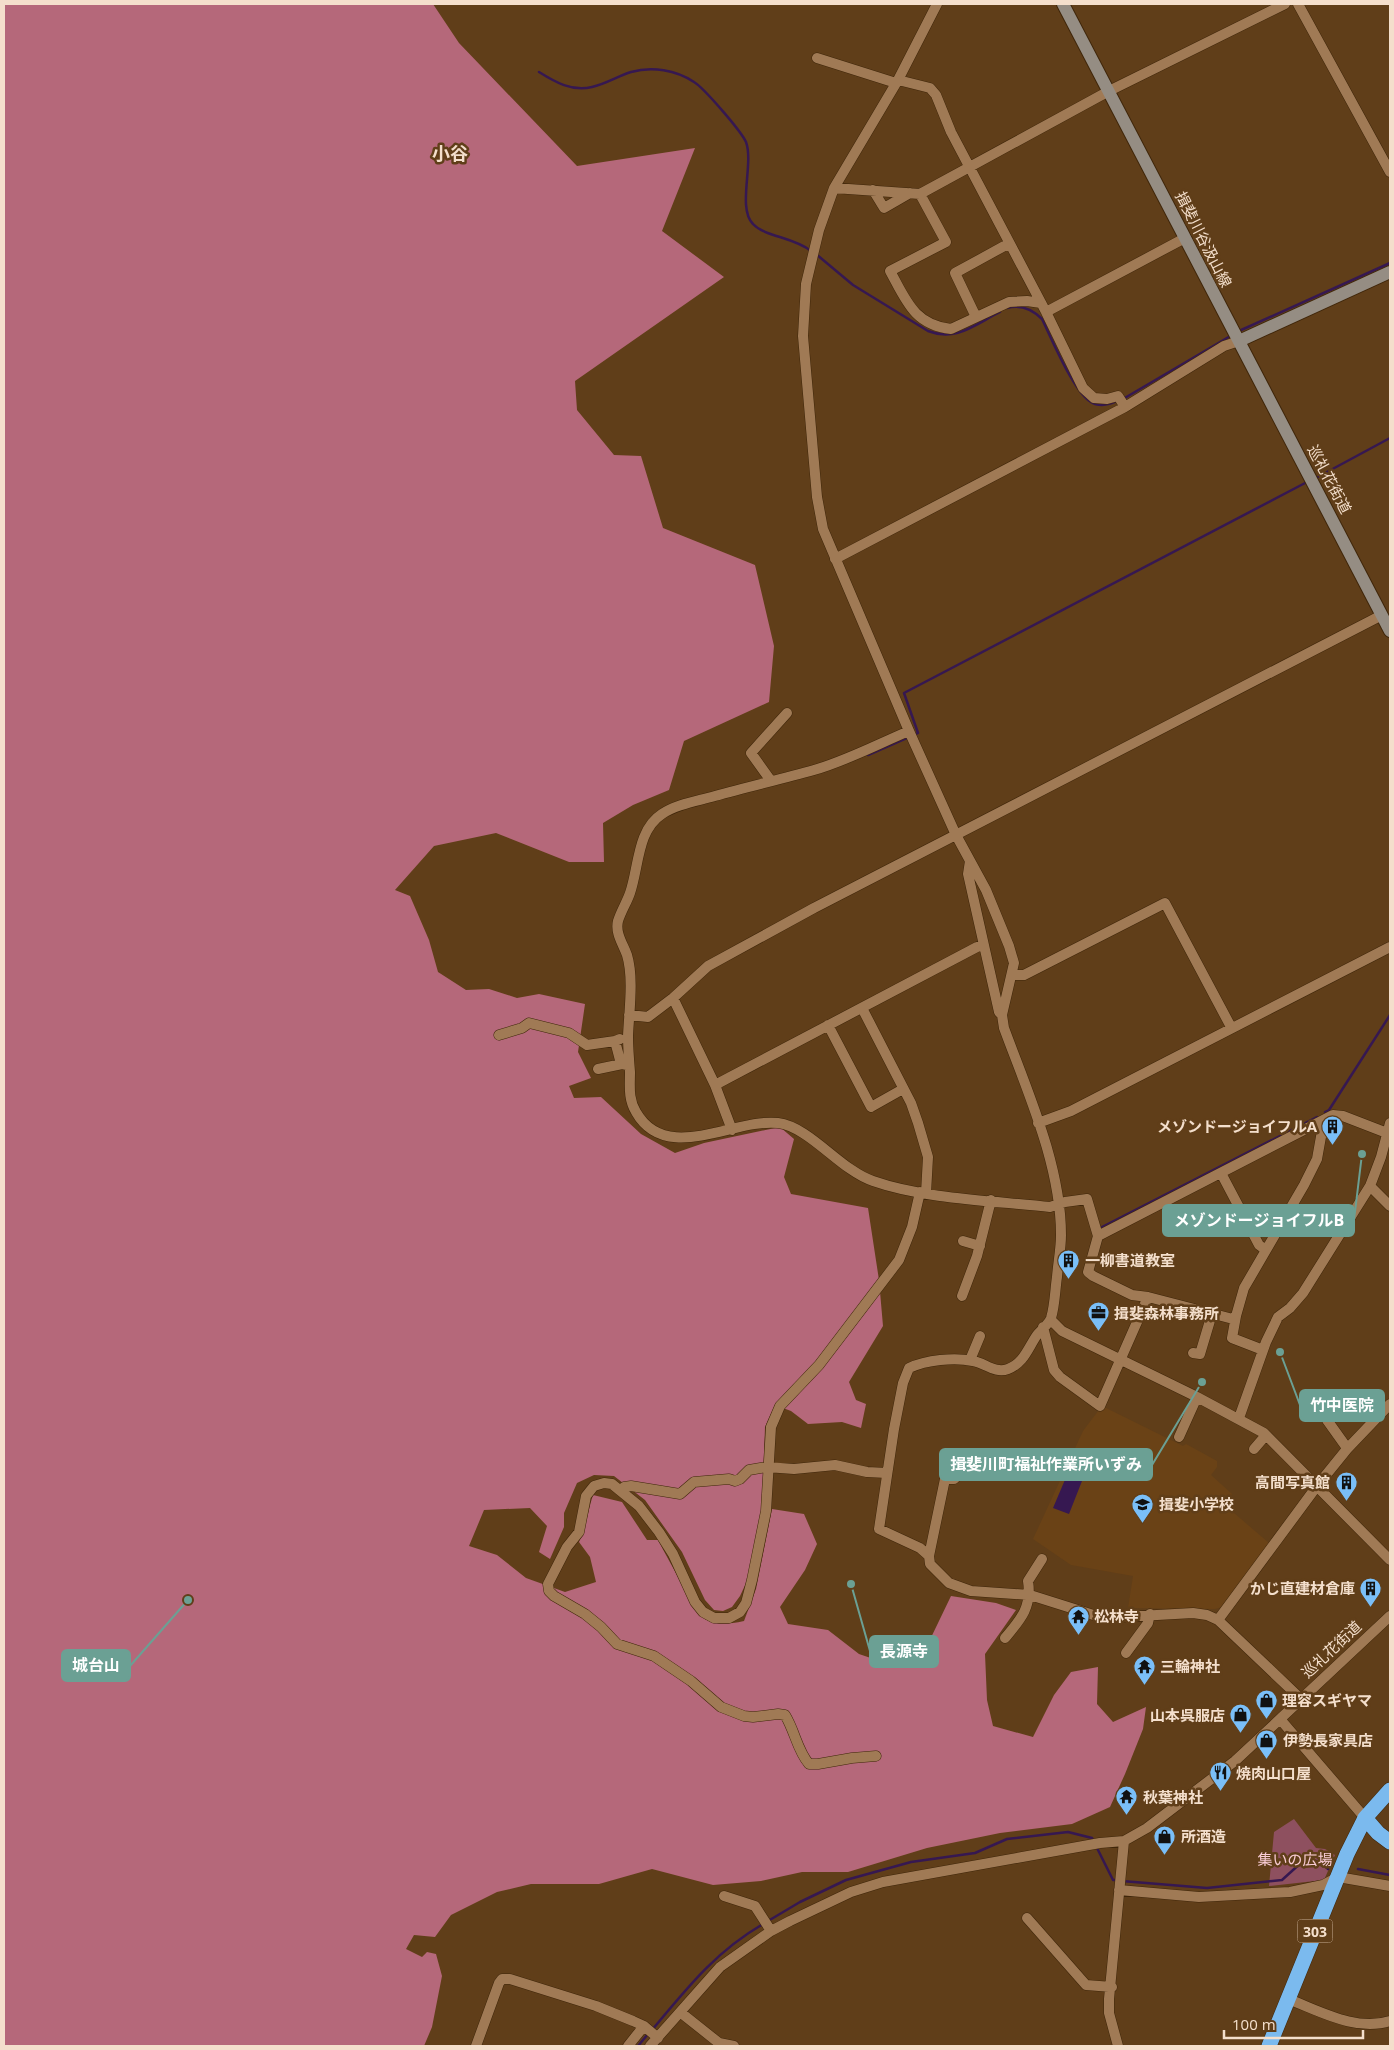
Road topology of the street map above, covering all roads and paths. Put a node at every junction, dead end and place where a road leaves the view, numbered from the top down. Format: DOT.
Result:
graph roads {
  1 [pos="937,4"];
  2 [pos="1063,4"];
  3 [pos="1285,4"];
  4 [pos="1298,4"];
  5 [pos="817,58"];
  6 [pos="897,82"];
  7 [pos="1109,91"];
  8 [pos="969,167"];
  9 [pos="1390,172"];
  10 [pos="834,188"];
  11 [pos="873,190"];
  12 [pos="915,193"];
  13 [pos="1185,238"];
  14 [pos="1008,244"];
  15 [pos="1390,272"];
  16 [pos="1041,303"];
  17 [pos="1046,312"];
  18 [pos="976,317"];
  19 [pos="1239,341"];
  20 [pos="1126,407"];
  21 [pos="835,559"];
  22 [pos="1382,615"];
  23 [pos="1390,631"];
  24 [pos="787,713"];
  25 [pos="909,731"];
  26 [pos="771,781"];
  27 [pos="956,835"];
  28 [pos="970,861"];
  29 [pos="984,945"];
  30 [pos="1390,947"];
  31 [pos="1014,975"];
  32 [pos="673,998"];
  33 [pos="862,1008"];
  34 [pos="629,1015"];
  35 [pos="1002,1015"];
  36 [pos="828,1026"];
  37 [pos="1231,1027"];
  38 [pos="499,1034"];
  39 [pos="628,1038"];
  40 [pos="616,1041"];
  41 [pos="625,1065"];
  42 [pos="598,1069"];
  43 [pos="715,1085"];
  44 [pos="903,1089"];
  45 [pos="1324,1120"];
  46 [pos="1038,1123"];
  47 [pos="1389,1128"];
  48 [pos="732,1130"];
  49 [pos="1221,1173"];
  50 [pos="1370,1186"];
  51 [pos="923,1192"];
  52 [pos="991,1200"];
  53 [pos="1059,1205"];
  54 [pos="1390,1206"];
  55 [pos="1098,1236"];
  56 [pos="963,1241"];
  57 [pos="980,1246"];
  58 [pos="1266,1250"];
  59 [pos="962,1296"];
  60 [pos="1148,1297"];
  61 [pos="1212,1314"];
  62 [pos="1236,1316"];
  63 [pos="1047,1323"];
  64 [pos="980,1336"];
  65 [pos="1263,1350"];
  66 [pos="1193,1353"];
  67 [pos="970,1360"];
  68 [pos="1121,1360"];
  69 [pos="1197,1397"];
  70 [pos="1390,1404"];
  71 [pos="1239,1418"];
  72 [pos="1327,1420"];
  73 [pos="1266,1435"];
  74 [pos="1179,1436"];
  75 [pos="1347,1448"];
  76 [pos="1254,1449"];
  77 [pos="969,1464"];
  78 [pos="770,1468"];
  79 [pos="887,1473"];
  80 [pos="1316,1486"];
  81 [pos="621,1490"];
  82 [pos="928,1556"];
  83 [pos="1042,1559"];
  84 [pos="1390,1560"];
  85 [pos="1030,1595"];
  86 [pos="1150,1614"];
  87 [pos="1390,1616"];
  88 [pos="1218,1620"];
  89 [pos="1005,1638"];
  90 [pos="1126,1653"];
  91 [pos="1301,1699"];
  92 [pos="1280,1719"];
  93 [pos="876,1756"];
  94 [pos="1390,1790"];
  95 [pos="1365,1818"];
  96 [pos="1124,1841"];
  97 [pos="1390,1842"];
  98 [pos="1338,1877"];
  99 [pos="1390,1886"];
  100 [pos="1120,1889"];
  101 [pos="724,1896"];
  102 [pos="1027,1918"];
  103 [pos="771,1931"];
  104 [pos="1112,1987"];
  105 [pos="1288,1999"];
  106 [pos="680,2012"];
  107 [pos="1390,2020"];
  108 [pos="644,2026"];
  109 [pos="658,2038"];
  110 [pos="476,2046"];
  111 [pos="628,2046"];
  112 [pos="650,2046"];
  113 [pos="734,2046"];
  114 [pos="1118,2046"];
  115 [pos="1269,2046"];
  1 -- 6 [label="street"];
  2 -- 7 [label="main road, 揖斐川谷汲山線"];
  3 -- 7 [label="street"];
  4 -- 9 [label="street"];
  5 -- 6 [label="street"];
  6 -- 8 [label="street"];
  6 -- 10 [label="street"];
  7 -- 8 [label="street"];
  7 -- 13 [label="main road, 揖斐川谷汲山線"];
  8 -- 12 [label="street"];
  8 -- 14 [label="street"];
  10 -- 11 [label="street"];
  10 -- 21 [label="street"];
  11 -- 12 [label="street"];
  11 -- 12 [label="street"];
  12 -- 18 [label="street"];
  13 -- 17 [label="street"];
  13 -- 19 [label="main road, 揖斐川谷汲山線"];
  14 -- 16 [label="street"];
  14 -- 18 [label="street"];
  15 -- 19 [label="main road"];
  16 -- 17 [label="street"];
  16 -- 18 [label="street"];
  17 -- 20 [label="street"];
  19 -- 20 [label="street"];
  19 -- 22 [label="main road, 巡礼花街道"];
  20 -- 21 [label="street"];
  21 -- 25 [label="street"];
  22 -- 23 [label="main road, 巡礼花街道"];
  22 -- 27 [label="street"];
  24 -- 26 [label="street"];
  25 -- 26 [label="street"];
  25 -- 27 [label="street"];
  26 -- 34 [label="street"];
  27 -- 28 [label="street"];
  27 -- 32 [label="street"];
  28 -- 29 [label="street"];
  28 -- 35 [label="street"];
  29 -- 33 [label="street"];
  29 -- 35 [label="street"];
  30 -- 37 [label="street"];
  31 -- 37 [label="street"];
  32 -- 34 [label="street"];
  32 -- 43 [label="street"];
  33 -- 36 [label="street"];
  33 -- 44 [label="street"];
  34 -- 39 [label="street"];
  35 -- 46 [label="street"];
  36 -- 43 [label="street"];
  36 -- 44 [label="street"];
  37 -- 46 [label="street"];
  38 -- 40 [label="street"];
  39 -- 40 [label="street"];
  39 -- 41 [label="street"];
  40 -- 41 [label="street"];
  41 -- 42 [label="street"];
  41 -- 48 [label="street"];
  43 -- 48 [label="street"];
  44 -- 51 [label="street"];
  45 -- 47 [label="street"];
  45 -- 49 [label="street"];
  45 -- 58 [label="street"];
  46 -- 53 [label="street"];
  47 -- 50 [label="street"];
  48 -- 51 [label="street"];
  49 -- 55 [label="street"];
  49 -- 58 [label="street"];
  50 -- 54 [label="street"];
  50 -- 65 [label="street"];
  51 -- 52 [label="street"];
  51 -- 78 [label="street"];
  52 -- 53 [label="street"];
  52 -- 57 [label="street"];
  53 -- 55 [label="street"];
  53 -- 63 [label="street"];
  55 -- 60 [label="street"];
  56 -- 57 [label="street"];
  57 -- 59 [label="street"];
  58 -- 62 [label="street"];
  60 -- 61 [label="street"];
  60 -- 68 [label="street"];
  61 -- 62 [label="street"];
  61 -- 66 [label="street"];
  62 -- 65 [label="street"];
  63 -- 67 [label="street"];
  63 -- 68 [label="street"];
  63 -- 68 [label="street"];
  64 -- 67 [label="street"];
  65 -- 71 [label="street"];
  67 -- 79 [label="street"];
  68 -- 69 [label="street"];
  69 -- 71 [label="street"];
  69 -- 74 [label="street"];
  70 -- 75 [label="street"];
  71 -- 73 [label="street"];
  72 -- 75 [label="street"];
  73 -- 76 [label="street"];
  73 -- 80 [label="street"];
  75 -- 80 [label="street"];
  77 -- 82 [label="street"];
  78 -- 79 [label="street"];
  78 -- 81 [label="street"];
  78 -- 81 [label="street"];
  79 -- 82 [label="street"];
  80 -- 84 [label="street"];
  80 -- 88 [label="street"];
  81 -- 93 [label="street"];
  82 -- 85 [label="street"];
  83 -- 85 [label="street"];
  85 -- 86 [label="street"];
  85 -- 89 [label="street"];
  86 -- 88 [label="street"];
  86 -- 90 [label="street"];
  87 -- 91 [label="street, 巡礼花街道"];
  88 -- 91 [label="street"];
  91 -- 92 [label="street, 巡礼花街道"];
  92 -- 95 [label="street"];
  92 -- 96 [label="street, 巡礼花街道"];
  94 -- 95 [label="highway, 303"];
  95 -- 97 [label="highway"];
  95 -- 98 [label="highway, 303"];
  96 -- 100 [label="street"];
  96 -- 103 [label="street"];
  98 -- 99 [label="street"];
  98 -- 100 [label="street"];
  98 -- 105 [label="highway, 303"];
  100 -- 104 [label="street"];
  101 -- 103 [label="street"];
  102 -- 104 [label="street"];
  103 -- 106 [label="street"];
  104 -- 114 [label="street"];
  105 -- 107 [label="street"];
  105 -- 115 [label="highway, 303"];
  106 -- 109 [label="street"];
  106 -- 113 [label="street"];
  108 -- 109 [label="street"];
  108 -- 110 [label="street"];
  108 -- 111 [label="street"];
  109 -- 112 [label="street"];
}
